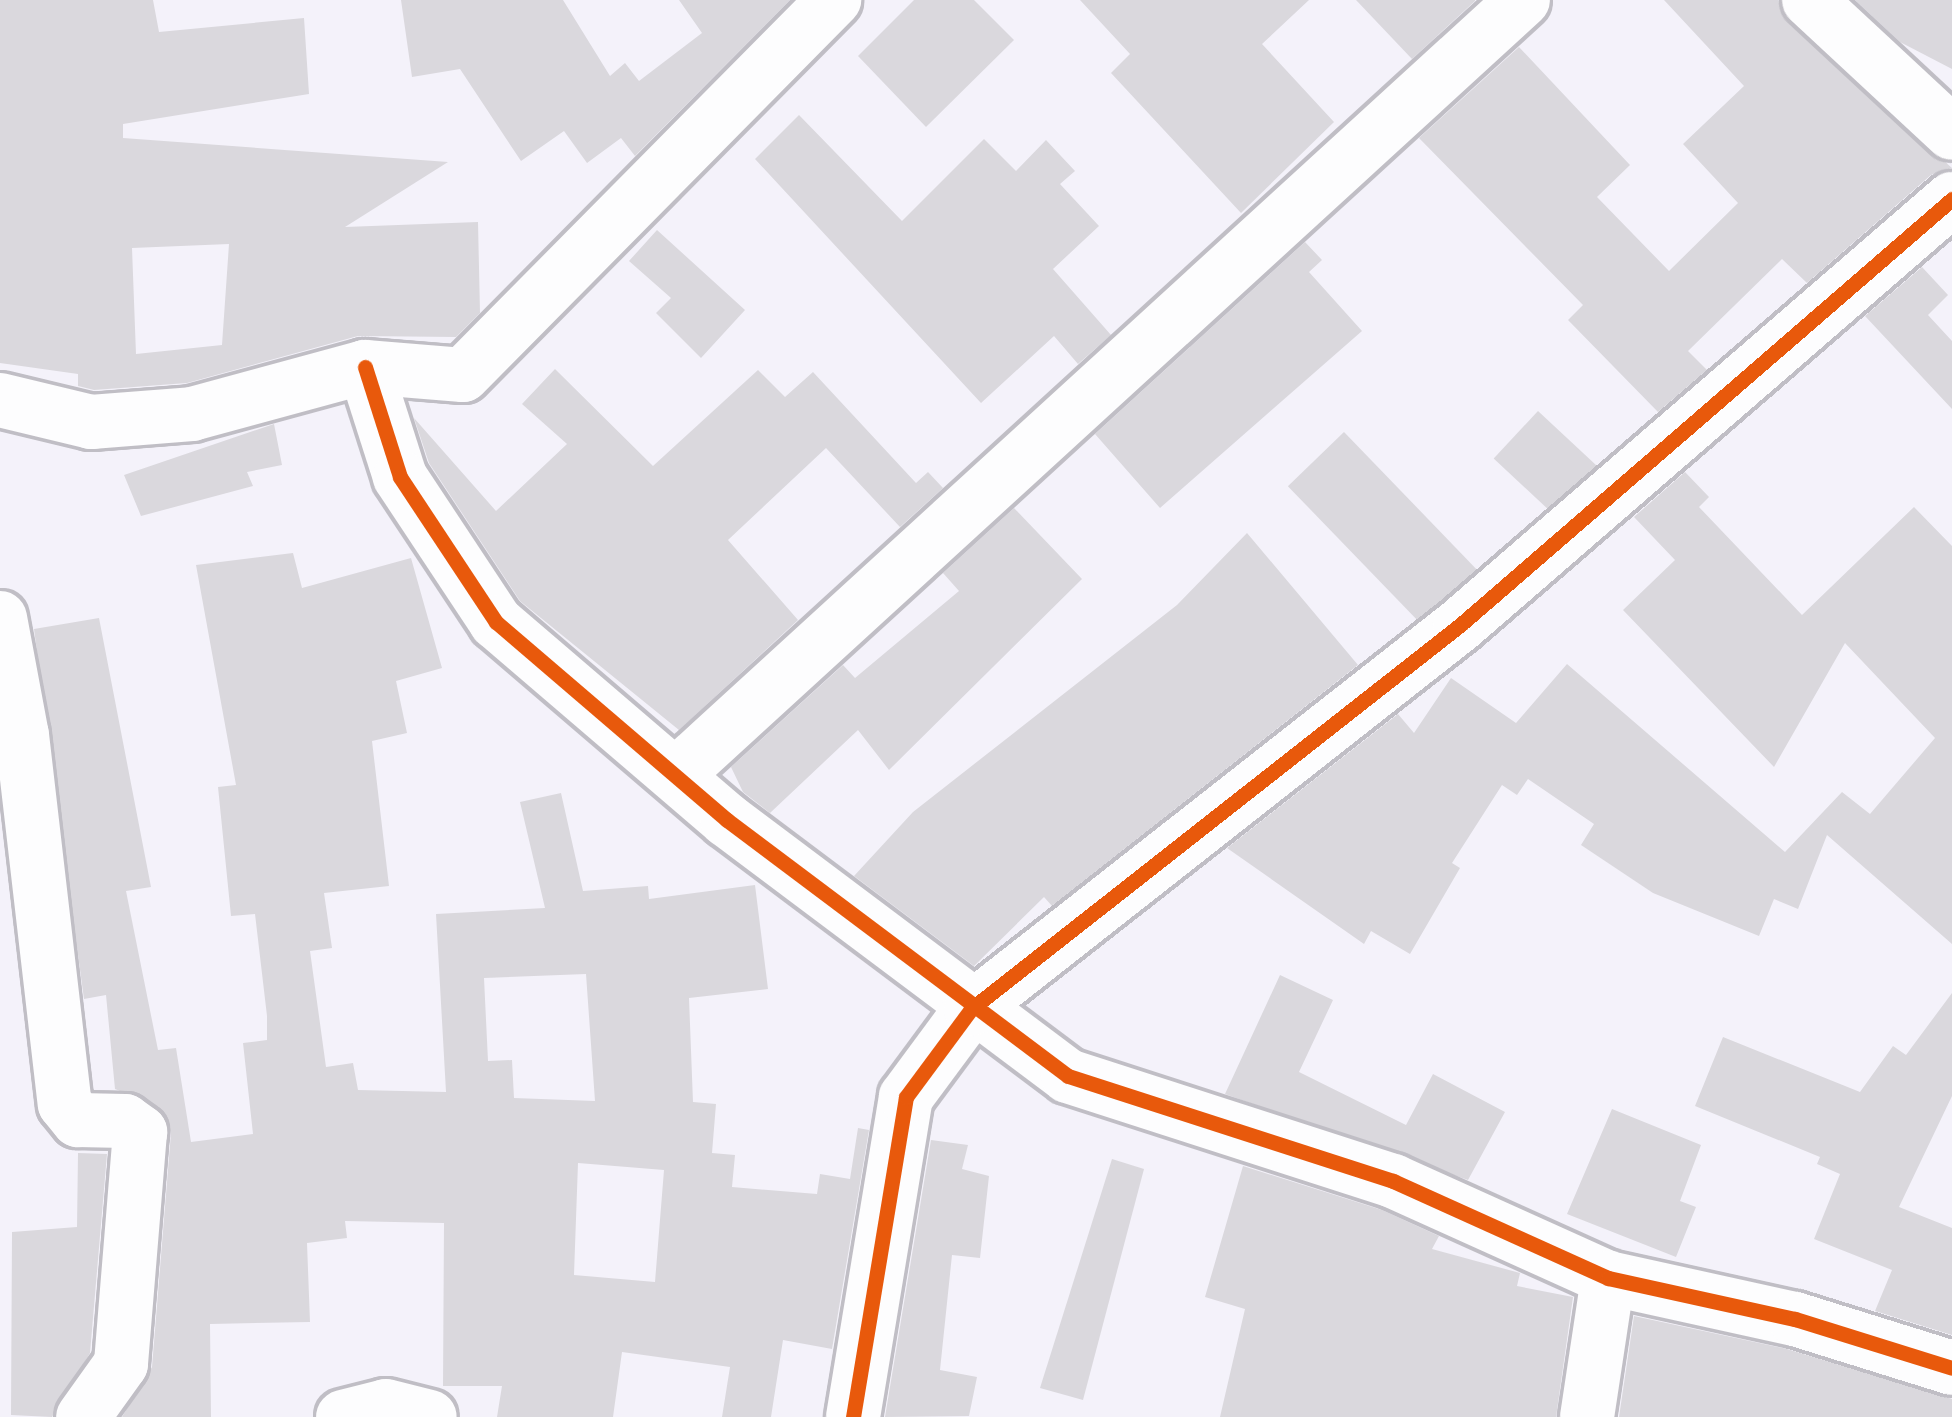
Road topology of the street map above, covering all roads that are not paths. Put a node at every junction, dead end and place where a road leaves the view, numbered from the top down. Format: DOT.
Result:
graph roads {
  1 [pos="834,0"];
  2 [pos="1523,0"];
  3 [pos="1808,0"];
  4 [pos="1952,134"];
  5 [pos="1952,199"];
  6 [pos="364,367"];
  7 [pos="0,400"];
  8 [pos="0,618"];
  9 [pos="678,773"];
  10 [pos="971,1009"];
  11 [pos="1609,1278"];
  12 [pos="1952,1368"];
  13 [pos="83,1417"];
  14 [pos="343,1417"];
  15 [pos="430,1417"];
  16 [pos="854,1417"];
  17 [pos="1587,1417"];
  1 -- 6 [label="street"];
  2 -- 9 [label="street"];
  3 -- 4 [label="street"];
  5 -- 10 [label="street"];
  6 -- 7 [label="street"];
  6 -- 9 [label="street"];
  8 -- 13 [label="street"];
  9 -- 10 [label="street"];
  10 -- 11 [label="street"];
  10 -- 16 [label="street"];
  11 -- 12 [label="street"];
  11 -- 17 [label="street"];
  14 -- 15 [label="street"];
}
